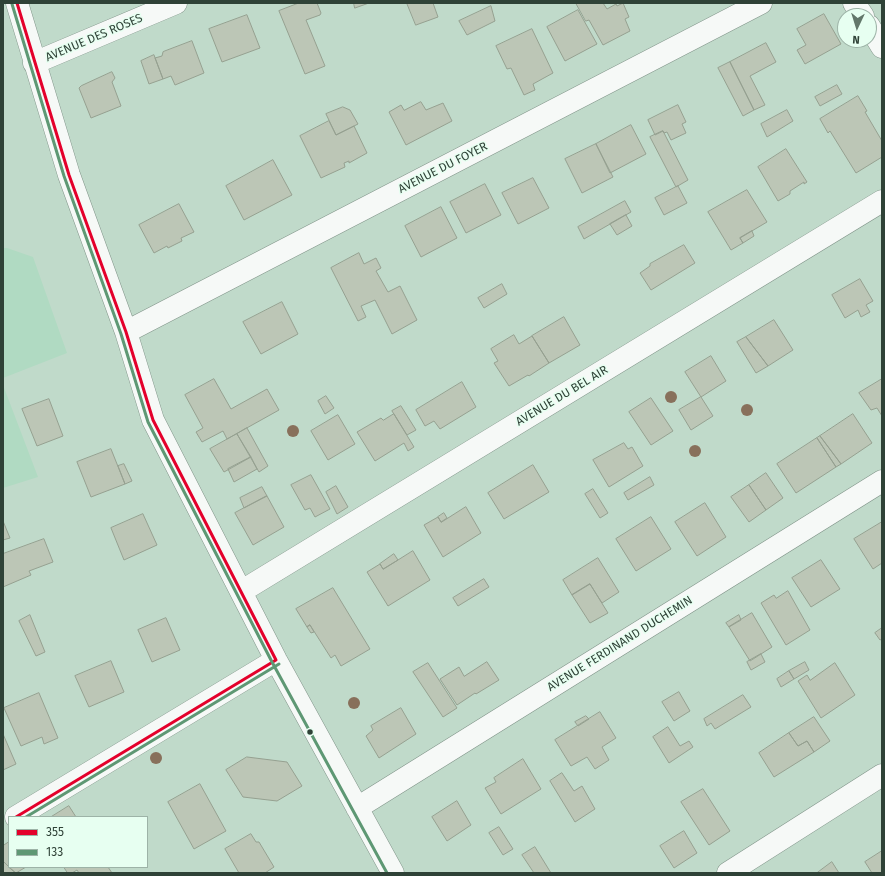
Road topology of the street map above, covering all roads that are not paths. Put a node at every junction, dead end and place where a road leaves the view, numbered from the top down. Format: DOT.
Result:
graph roads {
  1 [pos="17,3"];
  2 [pos="176,3"];
  3 [pos="761,3"];
  4 [pos="34,64"];
  5 [pos="882,201"];
  6 [pos="126,332"];
  7 [pos="882,481"];
  8 [pos="242,591"];
  9 [pos="276,660"];
  10 [pos="882,775"];
  11 [pos="358,808"];
  12 [pos="18,816"];
  13 [pos="392,873"];
  14 [pos="728,873"];
  1 -- 4 [label="street"];
  2 -- 4 [label="street, AVENUE DES ROSES"];
  3 -- 6 [label="street, AVENUE DU FOYER"];
  4 -- 6 [label="street"];
  5 -- 8 [label="street, AVENUE DU BEL AIR"];
  6 -- 8 [label="street"];
  7 -- 11 [label="street, AVENUE FERDINAND DUCHEMIN"];
  8 -- 9 [label="street"];
  9 -- 11 [label="street"];
  9 -- 12 [label="street"];
  10 -- 14 [label="street"];
  11 -- 13 [label="street"];
}
